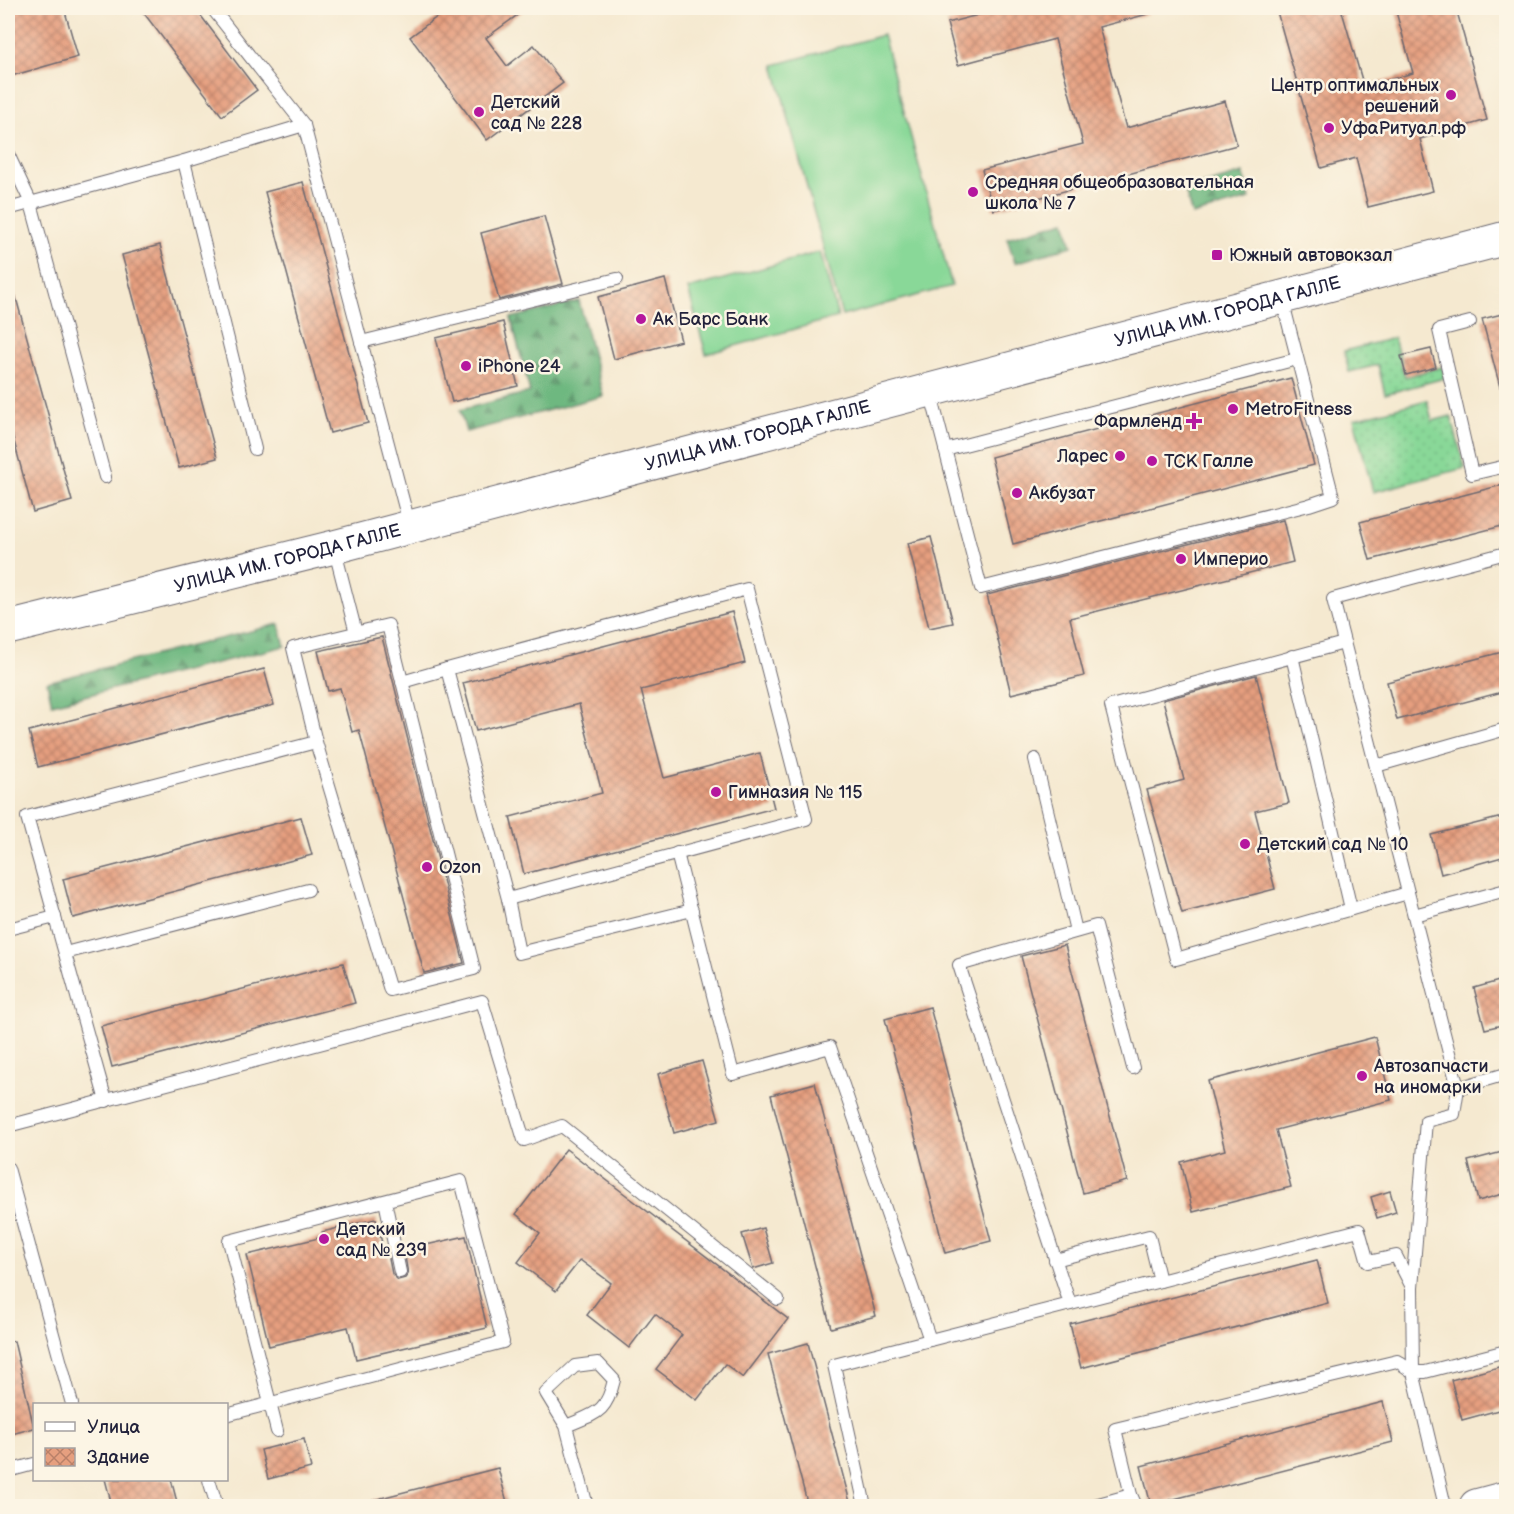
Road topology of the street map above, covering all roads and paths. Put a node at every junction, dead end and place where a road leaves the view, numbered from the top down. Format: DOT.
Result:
graph roads {
  1 [pos="212,8"];
  2 [pos="304,125"];
  3 [pos="8,154"];
  4 [pos="184,161"];
  5 [pos="31,202"];
  6 [pos="8,209"];
  7 [pos="1506,238"];
  8 [pos="617,279"];
  9 [pos="1282,298"];
  10 [pos="1470,322"];
  11 [pos="361,342"];
  12 [pos="1297,359"];
  13 [pos="930,390"];
  14 [pos="255,449"];
  15 [pos="945,450"];
  16 [pos="1506,466"];
  17 [pos="105,477"];
  18 [pos="410,527"];
  19 [pos="334,547"];
  20 [pos="1506,553"];
  21 [pos="8,628"];
  22 [pos="356,633"];
  23 [pos="1344,643"];
  24 [pos="1292,656"];
  25 [pos="447,669"];
  26 [pos="402,682"];
  27 [pos="1506,729"];
  28 [pos="316,742"];
  29 [pos="1035,759"];
  30 [pos="1376,766"];
  31 [pos="677,853"];
  32 [pos="308,890"];
  33 [pos="1506,890"];
  34 [pos="1408,893"];
  35 [pos="508,899"];
  36 [pos="1351,909"];
  37 [pos="692,910"];
  38 [pos="1414,915"];
  39 [pos="55,917"];
  40 [pos="8,929"];
  41 [pos="1076,931"];
  42 [pos="65,953"];
  43 [pos="1133,1068"];
  44 [pos="1506,1074"];
  45 [pos="1458,1088"];
  46 [pos="106,1101"];
  47 [pos="8,1125"];
  48 [pos="8,1168"];
  49 [pos="385,1201"];
  50 [pos="1055,1260"];
  51 [pos="400,1272"];
  52 [pos="1160,1281"];
  53 [pos="1412,1288"];
  54 [pos="778,1299"];
  55 [pos="1070,1304"];
  56 [pos="930,1340"];
  57 [pos="1506,1351"];
  58 [pos="1413,1372"];
  59 [pos="72,1403"];
  60 [pos="271,1403"];
  61 [pos="228,1414"];
  62 [pos="566,1426"];
  63 [pos="277,1431"];
  64 [pos="33,1464"];
  65 [pos="8,1471"];
  66 [pos="210,1481"];
  67 [pos="1133,1501"];
  68 [pos="217,1506"];
  69 [pos="587,1506"];
  70 [pos="864,1506"];
  71 [pos="1091,1506"];
  72 [pos="1445,1506"];
  1 -- 2 [label="lane"];
  2 -- 4 [label="lane"];
  2 -- 11 [label="lane"];
  3 -- 5 [label="lane"];
  4 -- 5 [label="lane"];
  4 -- 14 [label="lane"];
  5 -- 6 [label="lane"];
  5 -- 17 [label="lane"];
  7 -- 9 [label="main road, УЛИЦА ИМ. ГОРОДА ГАЛЛЕ"];
  8 -- 11 [label="lane"];
  9 -- 12 [label="lane"];
  9 -- 13 [label="main road, УЛИЦА ИМ. ГОРОДА ГАЛЛЕ"];
  10 -- 16 [label="lane"];
  11 -- 18 [label="lane"];
  12 -- 15 [label="lane"];
  12 -- 15 [label="lane"];
  13 -- 15 [label="lane"];
  13 -- 18 [label="main road, УЛИЦА ИМ. ГОРОДА ГАЛЛЕ"];
  18 -- 19 [label="main road, УЛИЦА ИМ. ГОРОДА ГАЛЛЕ"];
  19 -- 21 [label="main road, УЛИЦА ИМ. ГОРОДА ГАЛЛЕ"];
  19 -- 22 [label="lane"];
  20 -- 23 [label="lane"];
  22 -- 26 [label="lane"];
  22 -- 28 [label="lane"];
  23 -- 24 [label="lane"];
  23 -- 30 [label="lane"];
  24 -- 36 [label="lane"];
  24 -- 36 [label="lane"];
  25 -- 26 [label="lane"];
  25 -- 31 [label="lane"];
  25 -- 35 [label="lane"];
  26 -- 28 [label="lane"];
  27 -- 30 [label="lane"];
  28 -- 39 [label="lane"];
  29 -- 41 [label="lane"];
  30 -- 34 [label="lane"];
  31 -- 35 [label="lane"];
  31 -- 37 [label="lane"];
  32 -- 42 [label="lane"];
  33 -- 38 [label="lane"];
  34 -- 36 [label="lane"];
  34 -- 38 [label="lane"];
  35 -- 37 [label="lane"];
  37 -- 56 [label="lane"];
  38 -- 45 [label="lane"];
  39 -- 40 [label="lane"];
  39 -- 42 [label="lane"];
  41 -- 43 [label="lane"];
  41 -- 50 [label="lane"];
  42 -- 46 [label="lane"];
  44 -- 45 [label="lane"];
  45 -- 53 [label="lane"];
  46 -- 47 [label="lane"];
  46 -- 54 [label="lane"];
  48 -- 59 [label="lane"];
  49 -- 51 [label="lane"];
  49 -- 60 [label="lane"];
  49 -- 60 [label="lane"];
  50 -- 52 [label="lane"];
  50 -- 55 [label="lane"];
  52 -- 53 [label="lane"];
  52 -- 55 [label="lane"];
  53 -- 58 [label="lane"];
  55 -- 56 [label="lane"];
  56 -- 70 [label="lane"];
  57 -- 58 [label="lane"];
  58 -- 67 [label="lane"];
  58 -- 72 [label="lane"];
  60 -- 61 [label="lane"];
  60 -- 63 [label="lane"];
  62 -- 62 [label="lane"];
  62 -- 69 [label="lane"];
  64 -- 65 [label="lane"];
  66 -- 68 [label="lane"];
  67 -- 71 [label="lane"];
}
